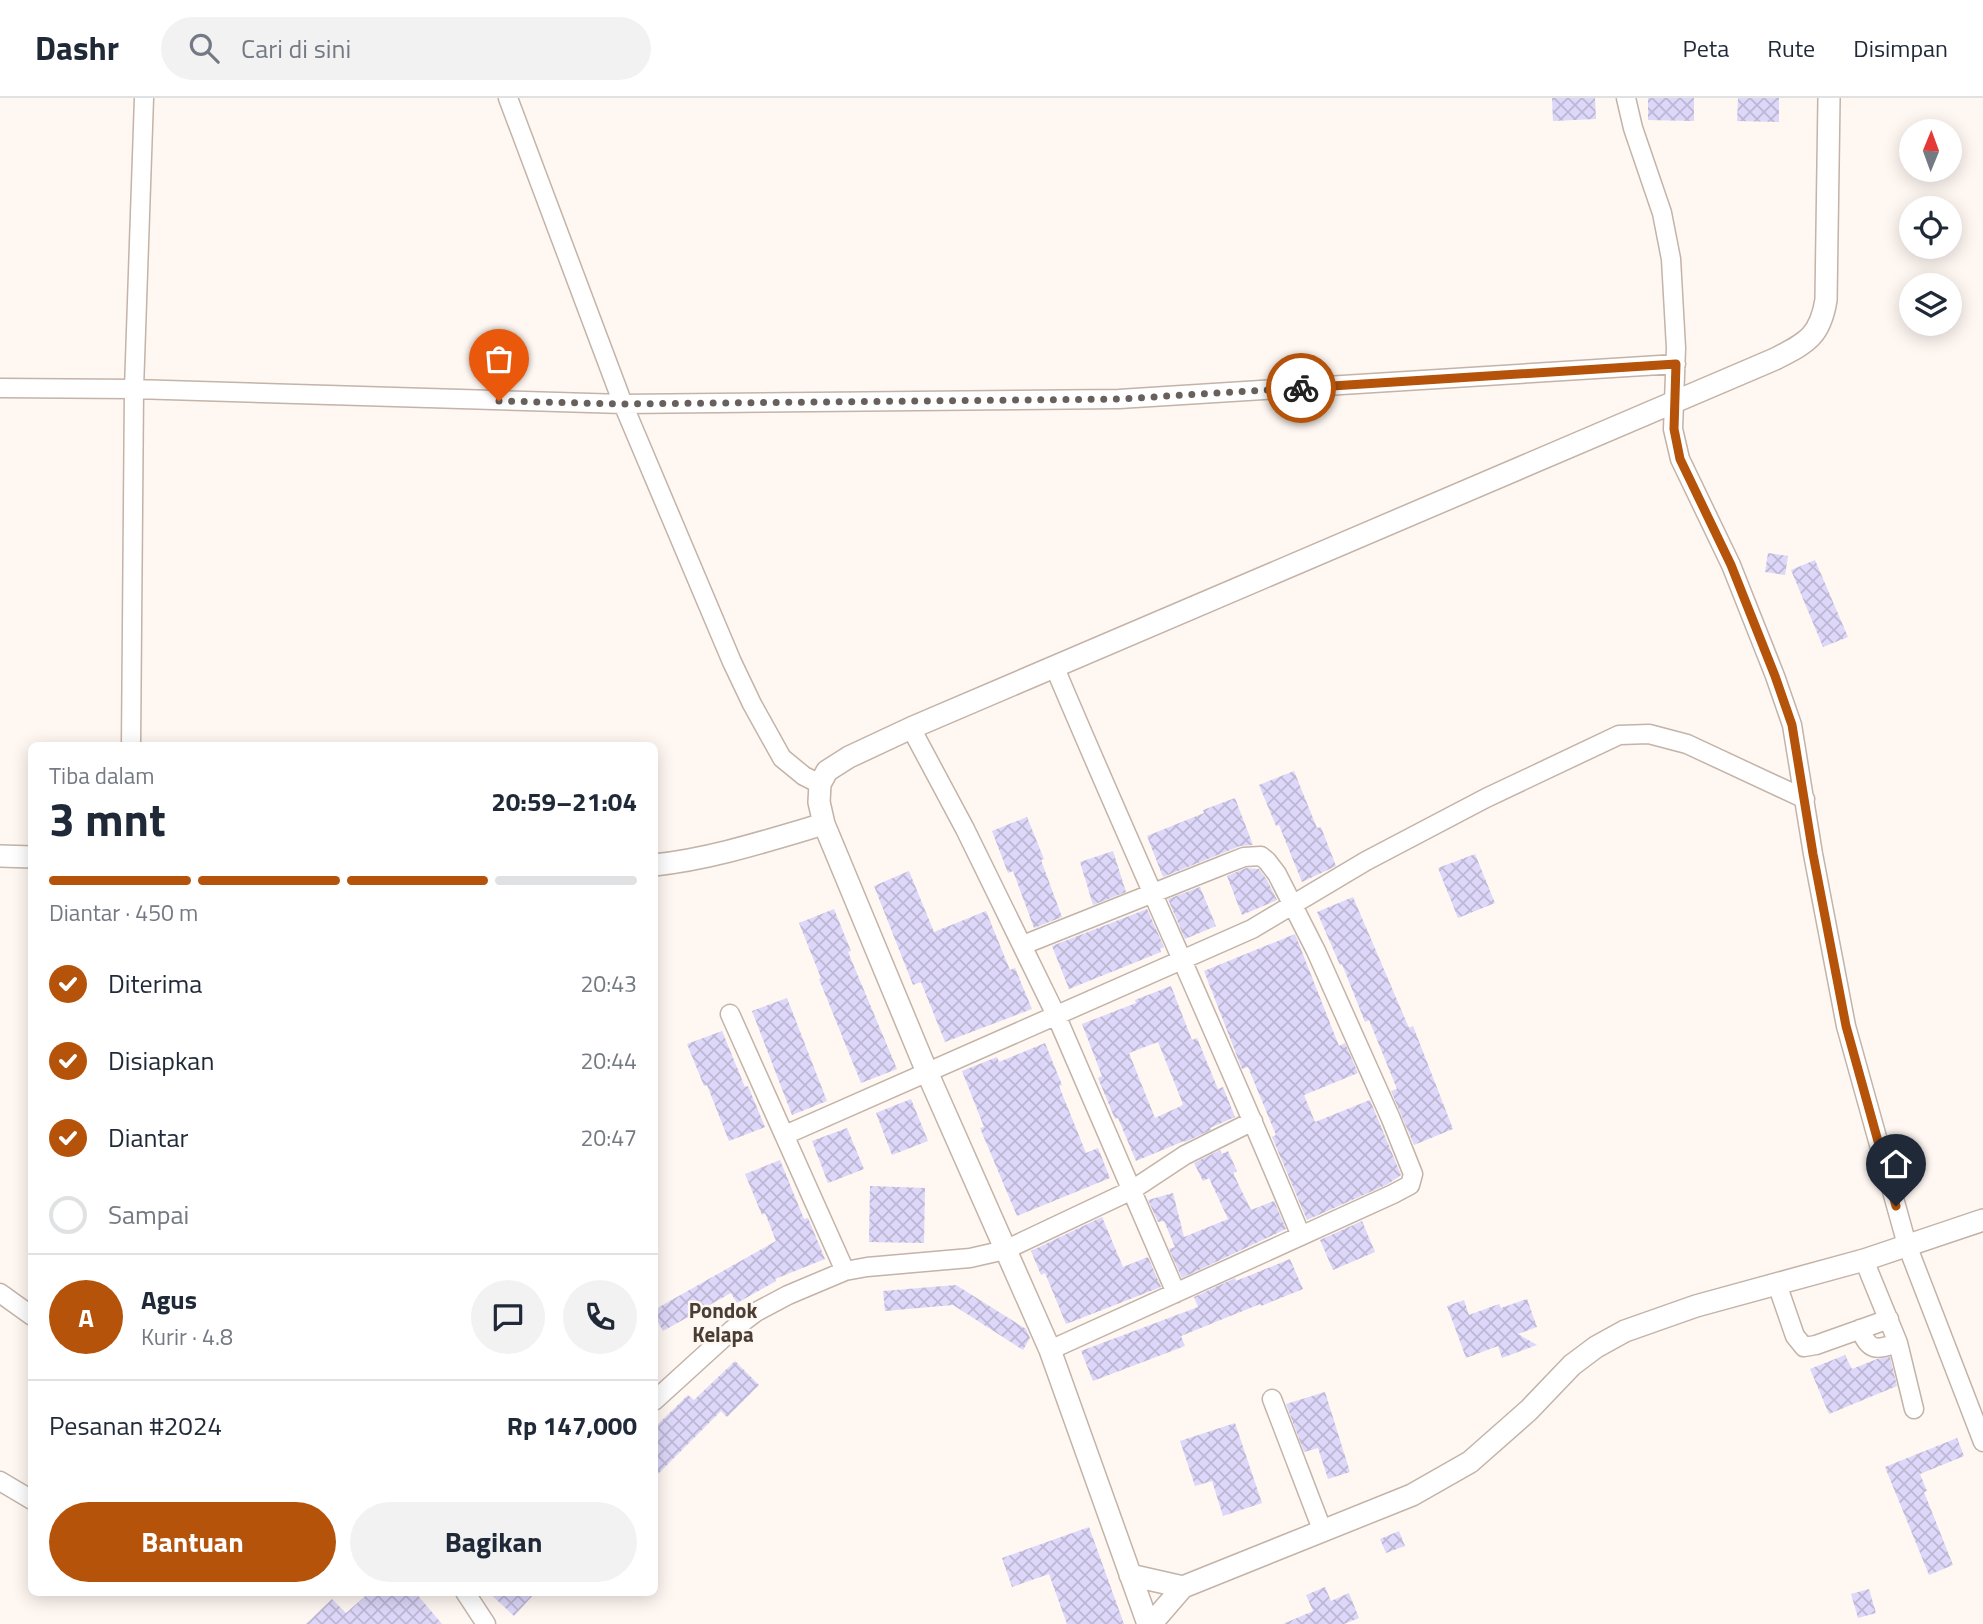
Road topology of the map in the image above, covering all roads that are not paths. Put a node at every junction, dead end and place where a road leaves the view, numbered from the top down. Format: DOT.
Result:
graph roads {
  1 [pos="144,98"];
  2 [pos="508,98"];
  3 [pos="1626,98"];
  4 [pos="1829,98"];
  5 [pos="1676,364"];
  6 [pos="0,388"];
  7 [pos="134,389"];
  8 [pos="1675,400"];
  9 [pos="623,404"];
  10 [pos="1055,667"];
  11 [pos="911,728"];
  12 [pos="131,742"];
  13 [pos="820,784"];
  14 [pos="1805,799"];
  15 [pos="824,824"];
  16 [pos="0,856"];
  17 [pos="28,857"];
  18 [pos="658,864"];
  19 [pos="1151,893"];
  20 [pos="1293,906"];
  21 [pos="1023,945"];
  22 [pos="1182,961"];
  23 [pos="730,1014"];
  24 [pos="1056,1015"];
  25 [pos="927,1072"];
  26 [pos="1253,1121"];
  27 [pos="785,1135"];
  28 [pos="1132,1190"];
  29 [pos="1983,1220"];
  30 [pos="1301,1236"];
  31 [pos="1907,1245"];
  32 [pos="1005,1250"];
  33 [pos="1864,1260"];
  34 [pos="845,1271"];
  35 [pos="1777,1284"];
  36 [pos="0,1293"];
  37 [pos="1176,1293"];
  38 [pos="28,1313"];
  39 [pos="1889,1319"];
  40 [pos="1860,1329"];
  41 [pos="1898,1343"];
  42 [pos="1050,1350"];
  43 [pos="658,1397"];
  44 [pos="1272,1399"];
  45 [pos="1914,1409"];
  46 [pos="1983,1442"];
  47 [pos="0,1481"];
  48 [pos="28,1498"];
  49 [pos="1323,1532"];
  50 [pos="1130,1574"];
  51 [pos="1183,1587"];
  52 [pos="468,1596"];
  53 [pos="486,1624"];
  54 [pos="1149,1624"];
  1 -- 7 [label="street"];
  2 -- 9 [label="street"];
  3 -- 5 [label="street"];
  4 -- 8 [label="street"];
  5 -- 8 [label="street"];
  5 -- 9 [label="street"];
  6 -- 7 [label="street"];
  7 -- 9 [label="street"];
  7 -- 12 [label="street"];
  8 -- 10 [label="street"];
  8 -- 14 [label="street"];
  9 -- 13 [label="street"];
  10 -- 11 [label="street"];
  10 -- 19 [label="street"];
  11 -- 13 [label="street"];
  11 -- 21 [label="street"];
  13 -- 15 [label="street"];
  14 -- 20 [label="street"];
  14 -- 31 [label="street"];
  15 -- 18 [label="street"];
  15 -- 25 [label="street"];
  16 -- 17 [label="street"];
  19 -- 20 [label="street"];
  19 -- 21 [label="street"];
  19 -- 22 [label="street"];
  20 -- 22 [label="street"];
  20 -- 30 [label="street"];
  21 -- 24 [label="street"];
  22 -- 24 [label="street"];
  22 -- 26 [label="street"];
  23 -- 27 [label="street"];
  24 -- 25 [label="street"];
  24 -- 28 [label="street"];
  25 -- 27 [label="street"];
  25 -- 32 [label="street"];
  26 -- 28 [label="street"];
  26 -- 30 [label="street"];
  27 -- 34 [label="street"];
  28 -- 32 [label="street"];
  28 -- 37 [label="street"];
  29 -- 31 [label="street"];
  30 -- 37 [label="street"];
  31 -- 33 [label="street"];
  31 -- 46 [label="street"];
  32 -- 34 [label="street"];
  32 -- 42 [label="street"];
  33 -- 35 [label="street"];
  33 -- 39 [label="street"];
  34 -- 43 [label="street"];
  35 -- 40 [label="street"];
  35 -- 49 [label="street"];
  36 -- 38 [label="street"];
  37 -- 42 [label="street"];
  39 -- 40 [label="street"];
  39 -- 41 [label="street"];
  40 -- 41 [label="street"];
  41 -- 45 [label="street"];
  42 -- 50 [label="street"];
  44 -- 49 [label="street"];
  47 -- 48 [label="street"];
  49 -- 51 [label="street"];
  50 -- 51 [label="street"];
  50 -- 54 [label="street"];
  51 -- 54 [label="street"];
  52 -- 53 [label="street"];
}
